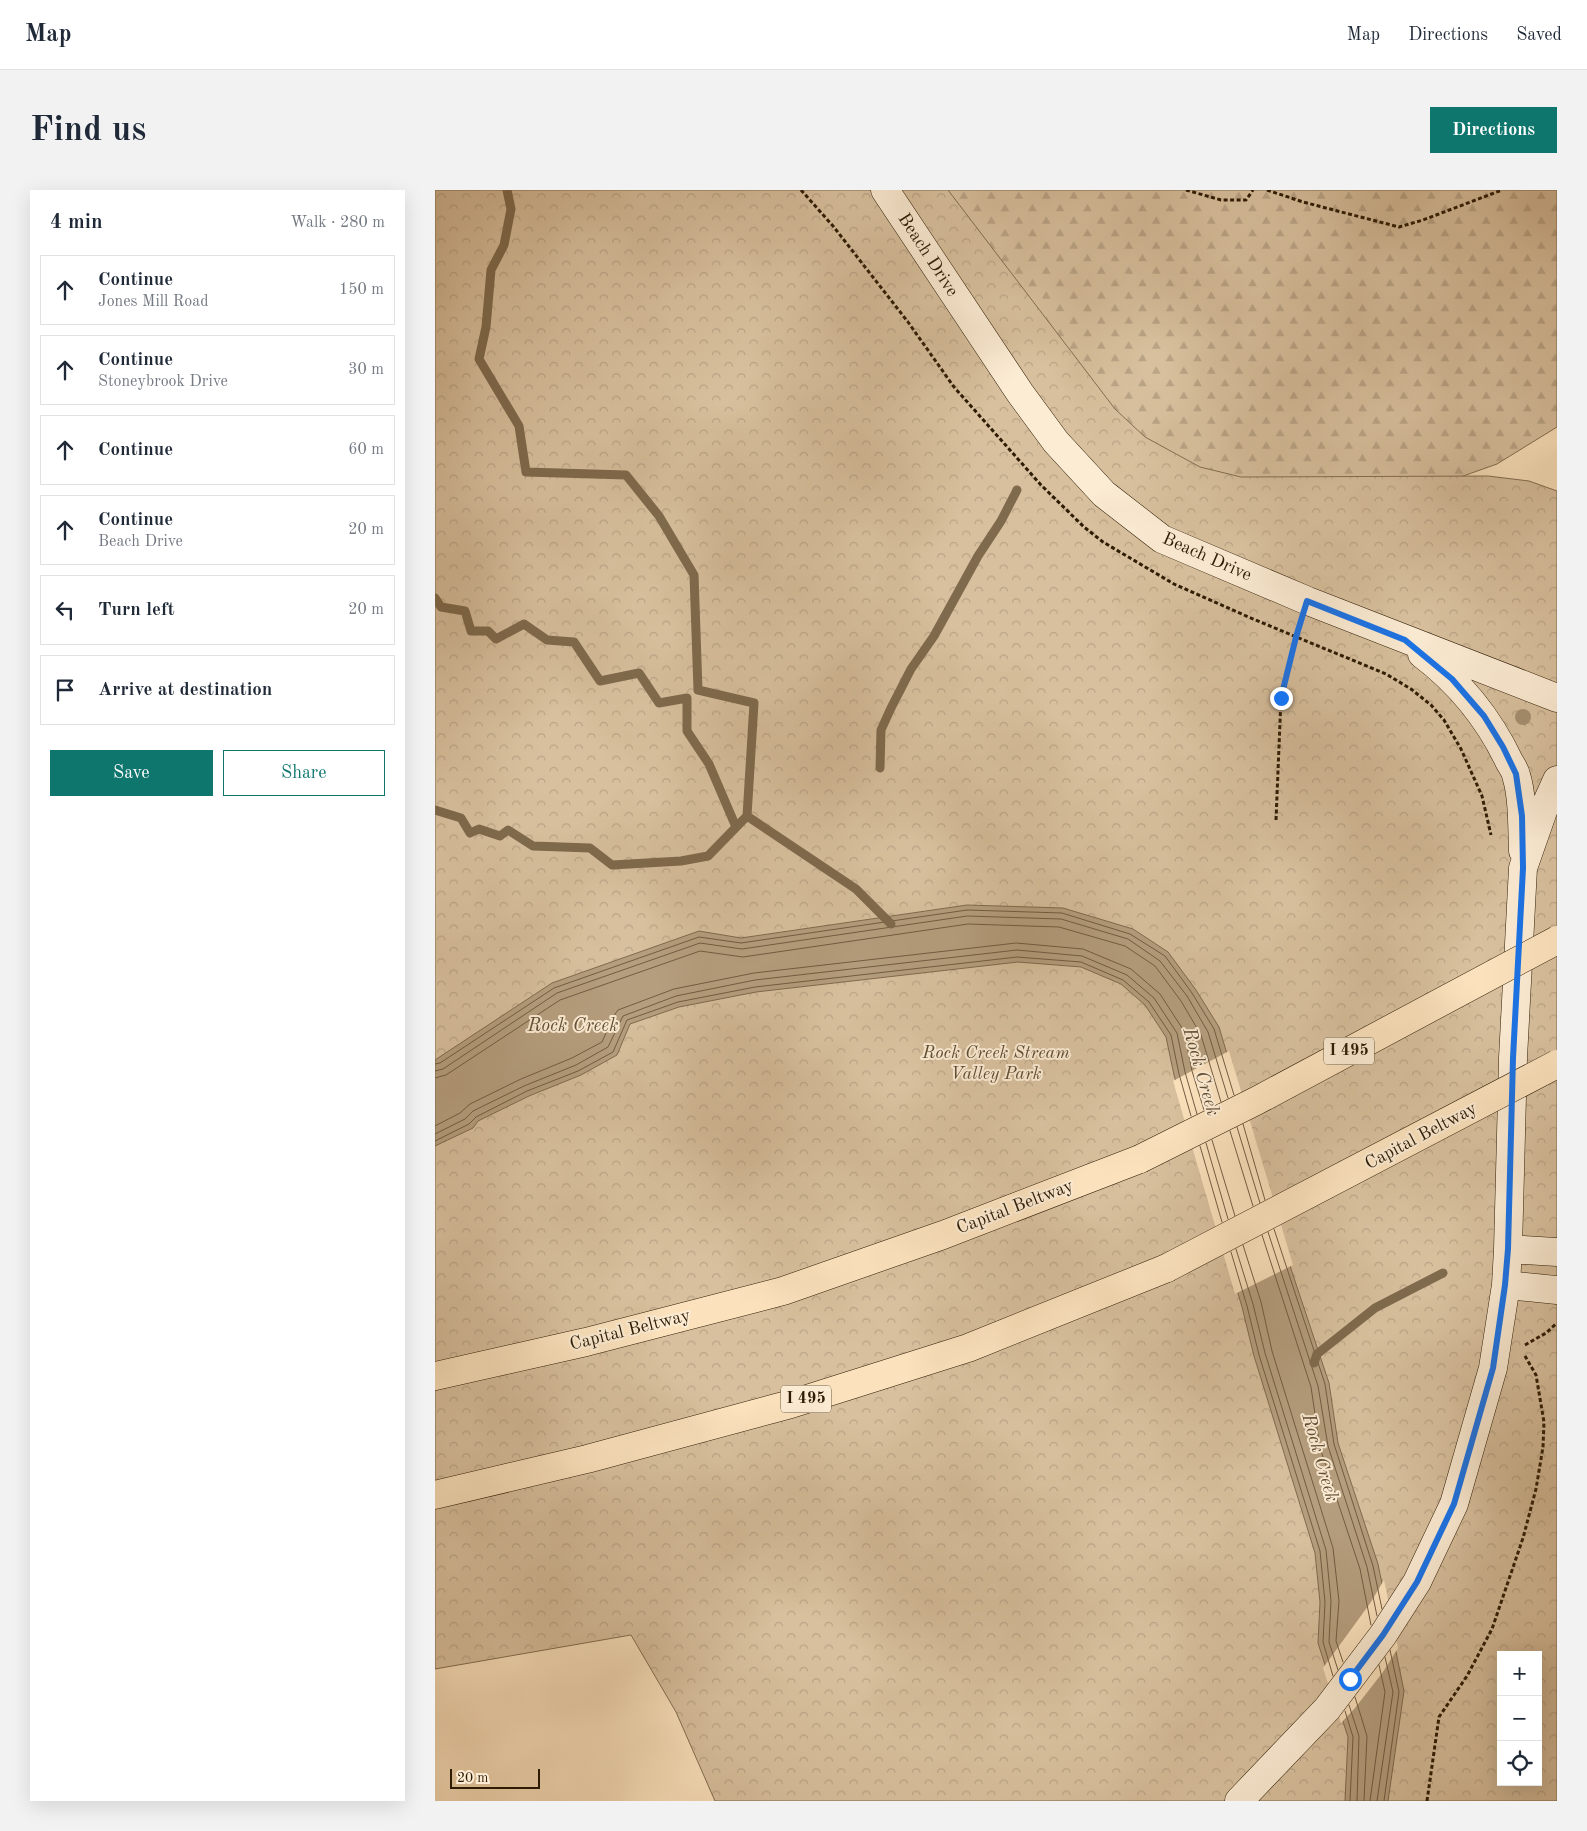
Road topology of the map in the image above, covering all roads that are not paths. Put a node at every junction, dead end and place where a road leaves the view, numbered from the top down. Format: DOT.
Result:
graph roads {
  1 [pos="885,190"];
  2 [pos="1405,640"];
  3 [pos="1557,698"];
  4 [pos="1557,780"];
  5 [pos="1523,868"];
  6 [pos="1557,940"];
  7 [pos="1557,1064"];
  8 [pos="1508,1249"];
  9 [pos="1557,1252"];
  10 [pos="1505,1285"];
  11 [pos="1557,1290"];
  12 [pos="435,1376"];
  13 [pos="435,1495"];
  14 [pos="1240,1800"];
  1 -- 2 [label="street, Beach Drive"];
  2 -- 3 [label="street, Beach Drive"];
  2 -- 5 [label="street"];
  4 -- 5 [label="street"];
  5 -- 8 [label="street"];
  6 -- 12 [label="highway, Capital Beltway / I 495, bridge"];
  7 -- 13 [label="highway, Capital Beltway / I 495, bridge"];
  8 -- 9 [label="street"];
  8 -- 10 [label="street"];
  10 -- 11 [label="street"];
  10 -- 14 [label="street"];
}
